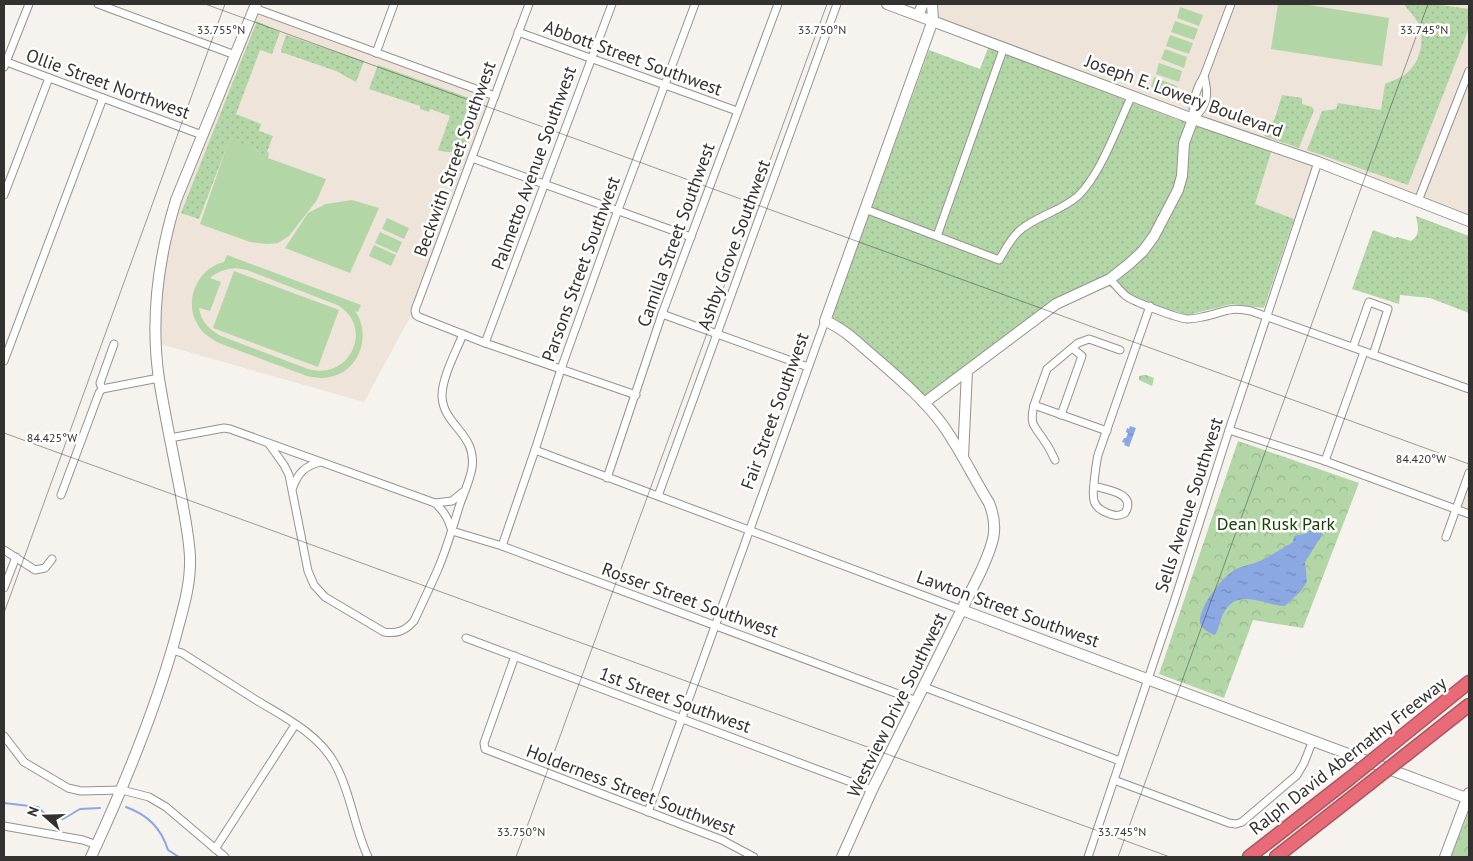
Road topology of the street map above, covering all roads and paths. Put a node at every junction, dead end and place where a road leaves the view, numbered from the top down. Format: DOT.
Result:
graph roads {
  1 [pos="29,4"];
  2 [pos="98,4"];
  3 [pos="394,4"];
  4 [pos="529,4"];
  5 [pos="612,4"];
  6 [pos="695,4"];
  7 [pos="778,4"];
  8 [pos="837,4"];
  9 [pos="887,4"];
  10 [pos="923,4"];
  11 [pos="932,4"];
  12 [pos="1231,4"];
  13 [pos="255,6"];
  14 [pos="918,15"];
  15 [pos="933,20"];
  16 [pos="518,32"];
  17 [pos="1004,47"];
  18 [pos="376,53"];
  19 [pos="235,55"];
  20 [pos="591,58"];
  21 [pos="4,63"];
  22 [pos="1469,70"];
  23 [pos="1204,76"];
  24 [pos="49,78"];
  25 [pos="664,85"];
  26 [pos="1132,95"];
  27 [pos="494,96"];
  28 [pos="103,98"];
  29 [pos="737,111"];
  30 [pos="1193,119"];
  31 [pos="202,135"];
  32 [pos="472,158"];
  33 [pos="1318,162"];
  34 [pos="544,184"];
  35 [pos="4,195"];
  36 [pos="1418,201"];
  37 [pos="618,210"];
  38 [pos="865,210"];
  39 [pos="1469,220"];
  40 [pos="937,236"];
  41 [pos="691,237"];
  42 [pos="1110,279"];
  43 [pos="1150,306"];
  44 [pos="662,314"];
  45 [pos="1268,316"];
  46 [pos="825,321"];
  47 [pos="463,334"];
  48 [pos="717,334"];
  49 [pos="485,343"];
  50 [pos="114,344"];
  51 [pos="1353,347"];
  52 [pos="1072,348"];
  53 [pos="1120,350"];
  54 [pos="1364,352"];
  55 [pos="1373,355"];
  56 [pos="4,361"];
  57 [pos="808,367"];
  58 [pos="561,369"];
  59 [pos="967,371"];
  60 [pos="159,378"];
  61 [pos="102,389"];
  62 [pos="1469,389"];
  63 [pos="636,395"];
  64 [pos="924,403"];
  65 [pos="1034,405"];
  66 [pos="1062,415"];
  67 [pos="1229,430"];
  68 [pos="1106,431"];
  69 [pos="170,438"];
  70 [pos="270,444"];
  71 [pos="536,450"];
  72 [pos="963,458"];
  73 [pos="1055,460"];
  74 [pos="1325,461"];
  75 [pos="320,462"];
  76 [pos="1469,473"];
  77 [pos="607,478"];
  78 [pos="1094,486"];
  79 [pos="292,487"];
  80 [pos="465,490"];
  81 [pos="61,496"];
  82 [pos="658,496"];
  83 [pos="435,503"];
  84 [pos="1456,509"];
  85 [pos="1469,514"];
  86 [pos="749,530"];
  87 [pos="452,532"];
  88 [pos="1446,537"];
  89 [pos="502,546"];
  90 [pos="4,550"];
  91 [pos="16,557"];
  92 [pos="52,559"];
  93 [pos="4,588"];
  94 [pos="962,610"];
  95 [pos="715,625"];
  96 [pos="466,638"];
  97 [pos="172,650"];
  98 [pos="515,656"];
  99 [pos="1148,679"];
  100 [pos="1469,682"];
  101 [pos="924,687"];
  102 [pos="917,701"];
  103 [pos="1469,705"];
  104 [pos="682,718"];
  105 [pos="295,725"];
  106 [pos="4,736"];
  107 [pos="1313,740"];
  108 [pos="1120,761"];
  109 [pos="1114,780"];
  110 [pos="122,790"];
  111 [pos="872,790"];
  112 [pos="1469,797"];
  113 [pos="648,812"];
  114 [pos="4,826"];
  115 [pos="97,845"];
  116 [pos="215,849"];
  117 [pos="92,857"];
  118 [pos="225,857"];
  119 [pos="368,857"];
  120 [pos="754,857"];
  121 [pos="842,857"];
  122 [pos="1088,857"];
  123 [pos="1249,857"];
  124 [pos="1276,857"];
  125 [pos="1445,857"];
  1 -- 21 [label="street"];
  2 -- 19 [label="street"];
  3 -- 18 [label="street"];
  4 -- 16 [label="street, Beckwith Street Southwest"];
  5 -- 20 [label="street, Palmetto Avenue Southwest"];
  6 -- 25 [label="street, Parsons Street Southwest"];
  7 -- 29 [label="street, Camilla Street Southwest"];
  8 -- 48 [label="street, Ashby Grove Southwest"];
  9 -- 14 [label="street, Joseph E. Lowery Boulevard"];
  10 -- 14 [label="street"];
  11 -- 15 [label="street"];
  12 -- 23 [label="street"];
  13 -- 18 [label="street"];
  13 -- 19 [label="street"];
  14 -- 15 [label="street, Joseph E. Lowery Boulevard"];
  15 -- 17 [label="street, Joseph E. Lowery Boulevard"];
  15 -- 38 [label="street, Fair Street Southwest"];
  16 -- 20 [label="street, Abbott Street Southwest"];
  16 -- 27 [label="street, Beckwith Street Southwest"];
  17 -- 26 [label="street, Joseph E. Lowery Boulevard"];
  17 -- 40 [label="street"];
  18 -- 27 [label="street"];
  19 -- 31 [label="street"];
  20 -- 25 [label="street, Abbott Street Southwest"];
  20 -- 34 [label="street, Palmetto Avenue Southwest"];
  21 -- 24 [label="street, Ollie Street Northwest"];
  22 -- 36 [label="street"];
  23 -- 30 [label="street"];
  23 -- 30 [label="street"];
  24 -- 28 [label="street, Ollie Street Northwest"];
  24 -- 35 [label="street"];
  25 -- 29 [label="street, Abbott Street Southwest"];
  25 -- 37 [label="street, Parsons Street Southwest"];
  26 -- 30 [label="street, Joseph E. Lowery Boulevard"];
  26 -- 40 [label="street"];
  27 -- 32 [label="street, Beckwith Street Southwest"];
  28 -- 31 [label="street, Ollie Street Northwest"];
  28 -- 56 [label="street"];
  29 -- 41 [label="street, Camilla Street Southwest"];
  30 -- 33 [label="street, Joseph E. Lowery Boulevard"];
  30 -- 42 [label="street"];
  31 -- 60 [label="street"];
  32 -- 34 [label="street"];
  32 -- 47 [label="street, Beckwith Street Southwest"];
  33 -- 36 [label="street, Joseph E. Lowery Boulevard"];
  33 -- 45 [label="street, Sells Avenue Southwest"];
  34 -- 37 [label="street"];
  34 -- 49 [label="street, Palmetto Avenue Southwest"];
  36 -- 39 [label="street, Joseph E. Lowery Boulevard"];
  37 -- 41 [label="street"];
  37 -- 58 [label="street, Parsons Street Southwest"];
  38 -- 40 [label="street"];
  38 -- 46 [label="street, Fair Street Southwest"];
  41 -- 44 [label="street, Camilla Street Southwest"];
  42 -- 43 [label="street"];
  42 -- 59 [label="street"];
  43 -- 45 [label="street"];
  43 -- 68 [label="street"];
  44 -- 48 [label="street"];
  44 -- 63 [label="street, Camilla Street Southwest"];
  45 -- 51 [label="street"];
  45 -- 67 [label="street, Sells Avenue Southwest"];
  46 -- 57 [label="street, Fair Street Southwest"];
  46 -- 64 [label="street, Westview Drive Southwest"];
  47 -- 49 [label="street"];
  47 -- 80 [label="street"];
  48 -- 57 [label="street"];
  48 -- 82 [label="street, Ashby Grove Southwest"];
  49 -- 58 [label="street"];
  50 -- 61 [label="street"];
  51 -- 54 [label="street"];
  51 -- 55 [label="street"];
  52 -- 53 [label="street"];
  52 -- 65 [label="street"];
  52 -- 66 [label="street"];
  54 -- 55 [label="street"];
  54 -- 74 [label="street"];
  55 -- 62 [label="street"];
  57 -- 86 [label="street, Fair Street Southwest"];
  58 -- 63 [label="street"];
  58 -- 71 [label="street, Parsons Street Southwest"];
  59 -- 64 [label="street"];
  59 -- 72 [label="street"];
  60 -- 61 [label="street"];
  60 -- 69 [label="street"];
  61 -- 81 [label="street"];
  63 -- 77 [label="street, Camilla Street Southwest"];
  64 -- 72 [label="street, Westview Drive Southwest"];
  65 -- 66 [label="street"];
  65 -- 73 [label="street"];
  66 -- 68 [label="street"];
  67 -- 74 [label="street"];
  67 -- 99 [label="street, Sells Avenue Southwest"];
  68 -- 78 [label="street"];
  69 -- 70 [label="street"];
  69 -- 97 [label="street"];
  70 -- 75 [label="street"];
  70 -- 79 [label="street"];
  71 -- 77 [label="street, Lawton Street Southwest"];
  71 -- 89 [label="street, Parsons Street Southwest"];
  72 -- 94 [label="street, Westview Drive Southwest"];
  74 -- 84 [label="street"];
  75 -- 79 [label="street"];
  75 -- 83 [label="street"];
  76 -- 84 [label="street"];
  77 -- 82 [label="street, Lawton Street Southwest"];
  78 -- 78 [label="street"];
  79 -- 87 [label="street"];
  80 -- 83 [label="street"];
  80 -- 87 [label="street"];
  82 -- 86 [label="street, Lawton Street Southwest"];
  83 -- 87 [label="street"];
  84 -- 85 [label="street"];
  84 -- 88 [label="street"];
  86 -- 94 [label="street, Lawton Street Southwest"];
  86 -- 95 [label="street, Fair Street Southwest"];
  87 -- 89 [label="street, Rosser Street Southwest"];
  89 -- 95 [label="street, Rosser Street Southwest"];
  90 -- 91 [label="street"];
  91 -- 92 [label="street"];
  91 -- 93 [label="street"];
  94 -- 99 [label="street, Lawton Street Southwest"];
  94 -- 101 [label="street, Westview Drive Southwest"];
  95 -- 102 [label="street, Rosser Street Southwest"];
  95 -- 104 [label="street, Fair Street Southwest"];
  96 -- 98 [label="street, 1st Street Southwest"];
  97 -- 105 [label="street"];
  97 -- 110 [label="street"];
  98 -- 104 [label="street, 1st Street Southwest"];
  98 -- 113 [label="street, Holderness Street Southwest"];
  99 -- 107 [label="street, Lawton Street Southwest"];
  99 -- 108 [label="street, Sells Avenue Southwest"];
  100 -- 123 [label="highway, Ralph David Abernathy Freeway, bridge"];
  101 -- 102 [label="street, Westview Drive Southwest"];
  101 -- 108 [label="street"];
  102 -- 111 [label="street, Westview Drive Southwest"];
  103 -- 124 [label="highway, Ralph David Abernathy Freeway, bridge"];
  104 -- 111 [label="street, 1st Street Southwest"];
  104 -- 113 [label="street, Fair Street Southwest"];
  105 -- 116 [label="street"];
  105 -- 119 [label="street"];
  106 -- 110 [label="street"];
  107 -- 109 [label="street"];
  107 -- 112 [label="street, Lawton Street Southwest"];
  108 -- 109 [label="street, Sells Avenue Southwest"];
  109 -- 122 [label="street, Sells Avenue Southwest"];
  110 -- 115 [label="street"];
  110 -- 116 [label="street"];
  111 -- 121 [label="street, Westview Drive Southwest"];
  112 -- 125 [label="street"];
  113 -- 120 [label="street, Holderness Street Southwest"];
  114 -- 115 [label="street"];
  115 -- 117 [label="street"];
  116 -- 118 [label="street"];
}
